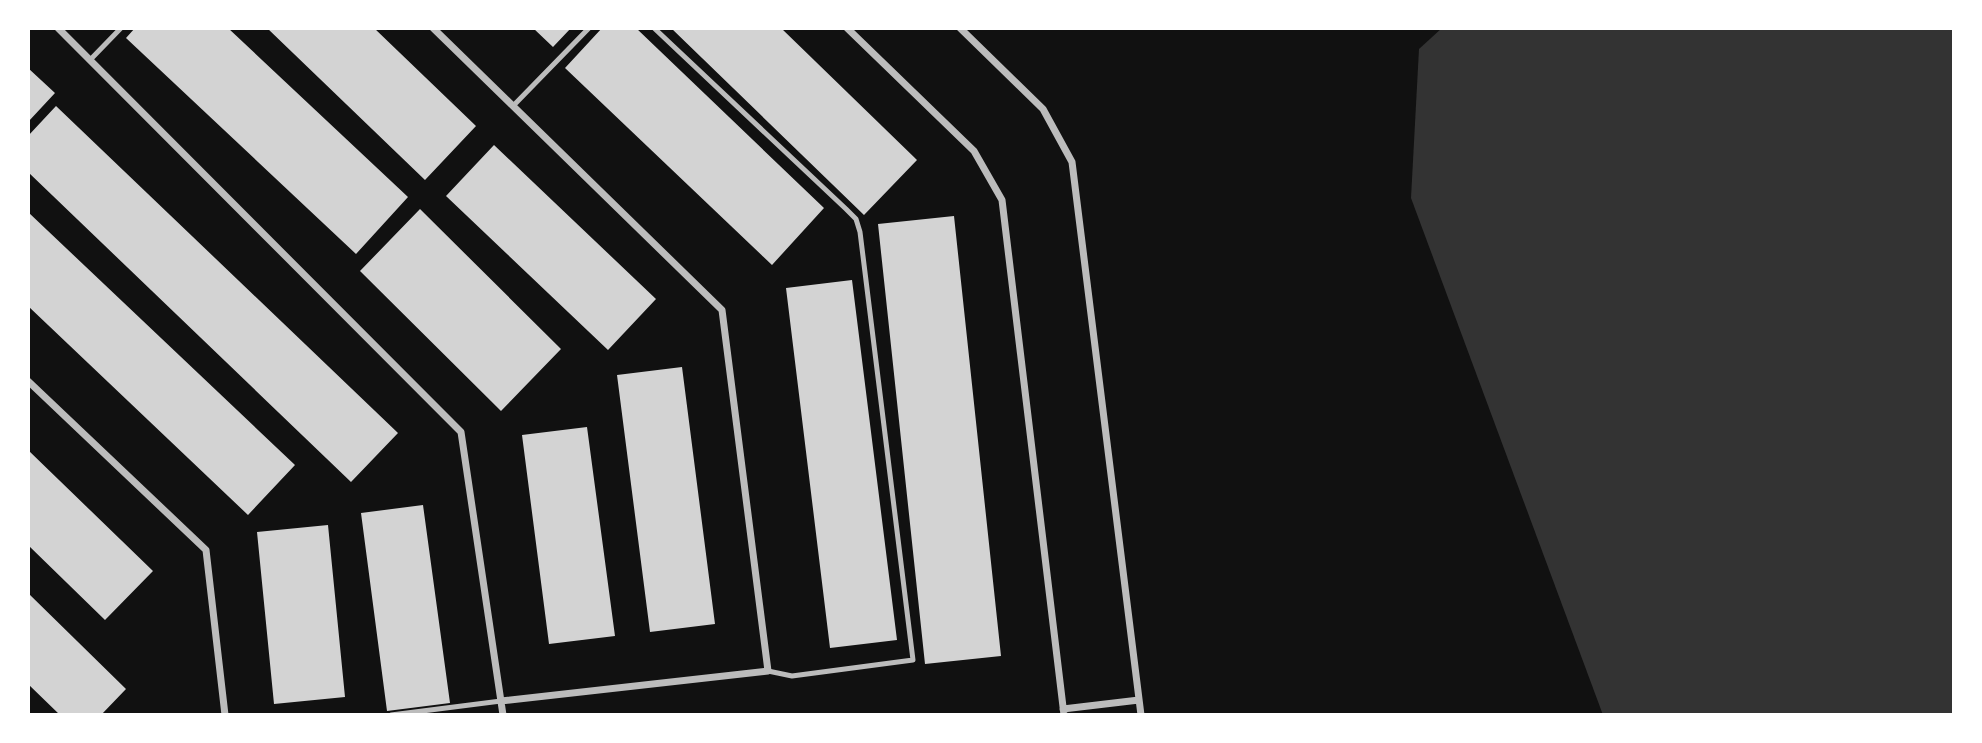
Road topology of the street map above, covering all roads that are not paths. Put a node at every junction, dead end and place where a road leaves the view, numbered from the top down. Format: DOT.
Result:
graph roads {
  1 [pos="58,28"];
  2 [pos="121,28"];
  3 [pos="433,28"];
  4 [pos="589,28"];
  5 [pos="654,28"];
  6 [pos="847,28"];
  7 [pos="960,28"];
  8 [pos="90,60"];
  9 [pos="513,106"];
  10 [pos="28,381"];
  11 [pos="768,671"];
  12 [pos="1139,699"];
  13 [pos="502,701"];
  14 [pos="1064,712"];
  15 [pos="225,715"];
  16 [pos="391,715"];
  17 [pos="503,715"];
  18 [pos="1141,715"];
  1 -- 8 [label="street"];
  2 -- 8 [label="lane"];
  3 -- 9 [label="street"];
  4 -- 9 [label="lane"];
  5 -- 11 [label="lane"];
  6 -- 14 [label="street"];
  7 -- 12 [label="street"];
  8 -- 13 [label="street"];
  9 -- 11 [label="street"];
  10 -- 15 [label="street"];
  11 -- 13 [label="street"];
  12 -- 14 [label="street"];
  12 -- 18 [label="street"];
  13 -- 16 [label="lane"];
  13 -- 17 [label="street"];
}
